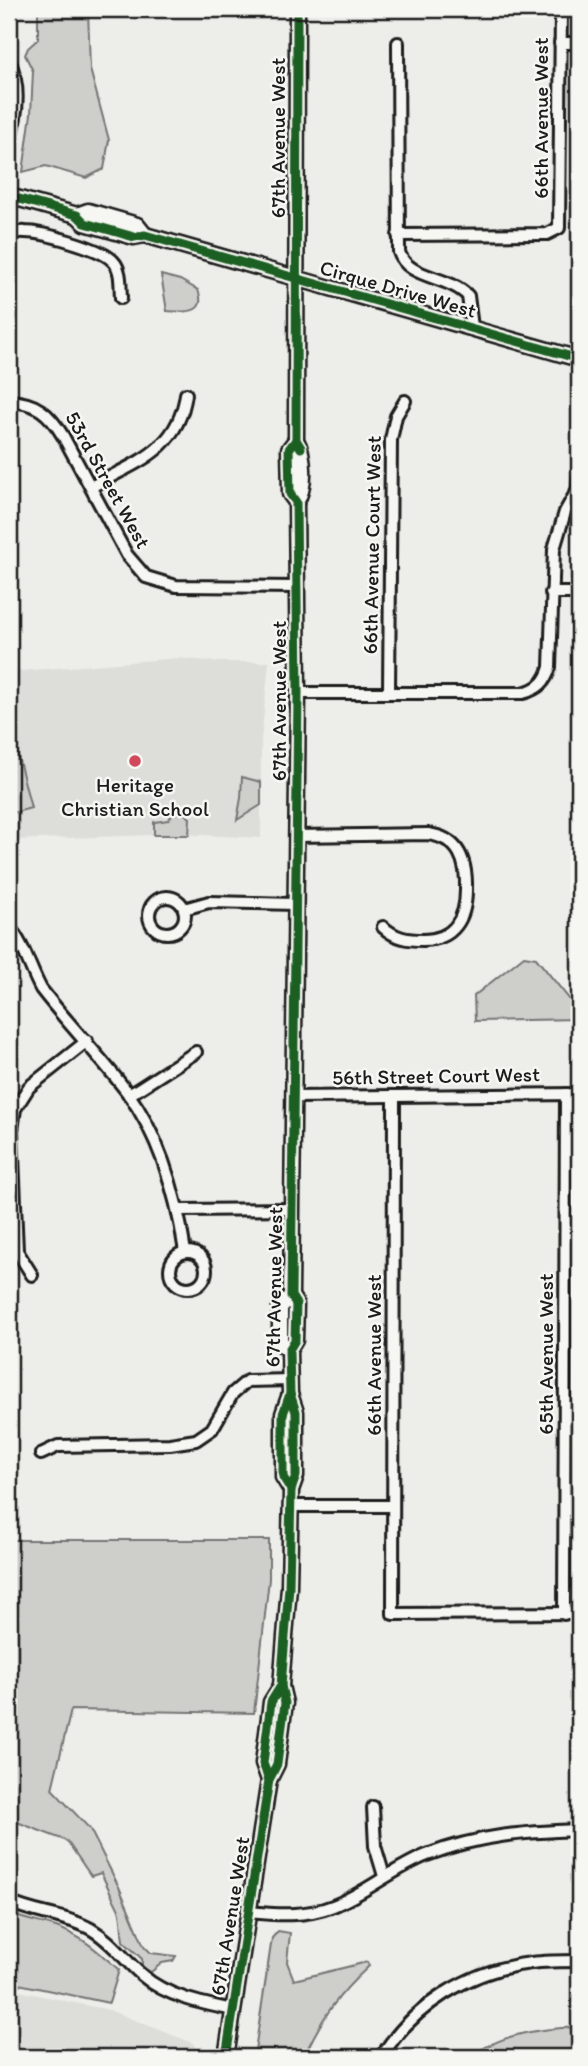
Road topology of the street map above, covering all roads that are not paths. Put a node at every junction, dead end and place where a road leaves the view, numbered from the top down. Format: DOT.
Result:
graph roads {
  1 [pos="297,9"];
  2 [pos="561,9"];
  3 [pos="398,43"];
  4 [pos="560,43"];
  5 [pos="579,43"];
  6 [pos="9,60"];
  7 [pos="9,141"];
  8 [pos="9,195"];
  9 [pos="9,235"];
  10 [pos="398,235"];
  11 [pos="295,277"];
  12 [pos="121,298"];
  13 [pos="472,327"];
  14 [pos="579,359"];
  15 [pos="186,394"];
  16 [pos="9,401"];
  17 [pos="405,401"];
  18 [pos="579,478"];
  19 [pos="91,487"];
  20 [pos="297,587"];
  21 [pos="551,593"];
  22 [pos="579,593"];
  23 [pos="388,692"];
  24 [pos="298,693"];
  25 [pos="296,836"];
  26 [pos="294,904"];
  27 [pos="184,909"];
  28 [pos="9,927"];
  29 [pos="383,927"];
  30 [pos="87,1041"];
  31 [pos="196,1052"];
  32 [pos="566,1094"];
  33 [pos="579,1094"];
  34 [pos="129,1095"];
  35 [pos="394,1096"];
  36 [pos="294,1097"];
  37 [pos="293,1209"];
  38 [pos="179,1210"];
  39 [pos="185,1252"];
  40 [pos="33,1275"];
  41 [pos="290,1387"];
  42 [pos="41,1454"];
  43 [pos="291,1506"];
  44 [pos="393,1506"];
  45 [pos="579,1613"];
  46 [pos="564,1614"];
  47 [pos="373,1807"];
  48 [pos="579,1830"];
  49 [pos="384,1876"];
  50 [pos="9,1902"];
  51 [pos="248,1912"];
  52 [pos="579,1961"];
  53 [pos="234,2010"];
  54 [pos="226,2057"];
  55 [pos="381,2057"];
  1 -- 11 [label="street, 67th Avenue West"];
  2 -- 4 [label="street, 66th Avenue West"];
  3 -- 10 [label="street"];
  4 -- 5 [label="street"];
  4 -- 10 [label="street, 66th Avenue West"];
  6 -- 7 [label="street"];
  8 -- 11 [label="street, Cirque Drive West"];
  9 -- 12 [label="street"];
  10 -- 13 [label="street"];
  11 -- 13 [label="street, Cirque Drive West"];
  11 -- 20 [label="street, 67th Avenue West"];
  13 -- 14 [label="street, Cirque Drive West"];
  15 -- 19 [label="street"];
  16 -- 19 [label="street, 53rd Street West"];
  17 -- 23 [label="street, 66th Avenue Court West"];
  18 -- 21 [label="street"];
  19 -- 20 [label="street, 53rd Street West"];
  20 -- 24 [label="street, 67th Avenue West"];
  21 -- 22 [label="street"];
  21 -- 23 [label="street"];
  23 -- 24 [label="street"];
  24 -- 25 [label="street, 67th Avenue West"];
  25 -- 26 [label="street, 67th Avenue West"];
  25 -- 29 [label="street"];
  26 -- 27 [label="street"];
  26 -- 36 [label="street, 67th Avenue West"];
  28 -- 30 [label="street"];
  30 -- 34 [label="street"];
  30 -- 40 [label="street"];
  31 -- 34 [label="street"];
  32 -- 33 [label="street, 56th Street Court West"];
  32 -- 35 [label="street, 56th Street Court West"];
  32 -- 46 [label="street, 65th Avenue West"];
  34 -- 38 [label="street"];
  35 -- 36 [label="street, 56th Street Court West"];
  35 -- 44 [label="street, 66th Avenue West"];
  36 -- 37 [label="street, 67th Avenue West"];
  37 -- 38 [label="street"];
  37 -- 41 [label="street, 67th Avenue West"];
  38 -- 39 [label="street"];
  41 -- 42 [label="street"];
  41 -- 43 [label="street, 67th Avenue West"];
  43 -- 44 [label="street"];
  43 -- 51 [label="street, 67th Avenue West"];
  44 -- 46 [label="street, 66th Avenue West"];
  45 -- 46 [label="street"];
  47 -- 49 [label="street"];
  48 -- 49 [label="street"];
  49 -- 51 [label="street"];
  50 -- 53 [label="street"];
  51 -- 53 [label="street, 67th Avenue West"];
  52 -- 55 [label="street"];
  53 -- 54 [label="street, 67th Avenue West"];
}
